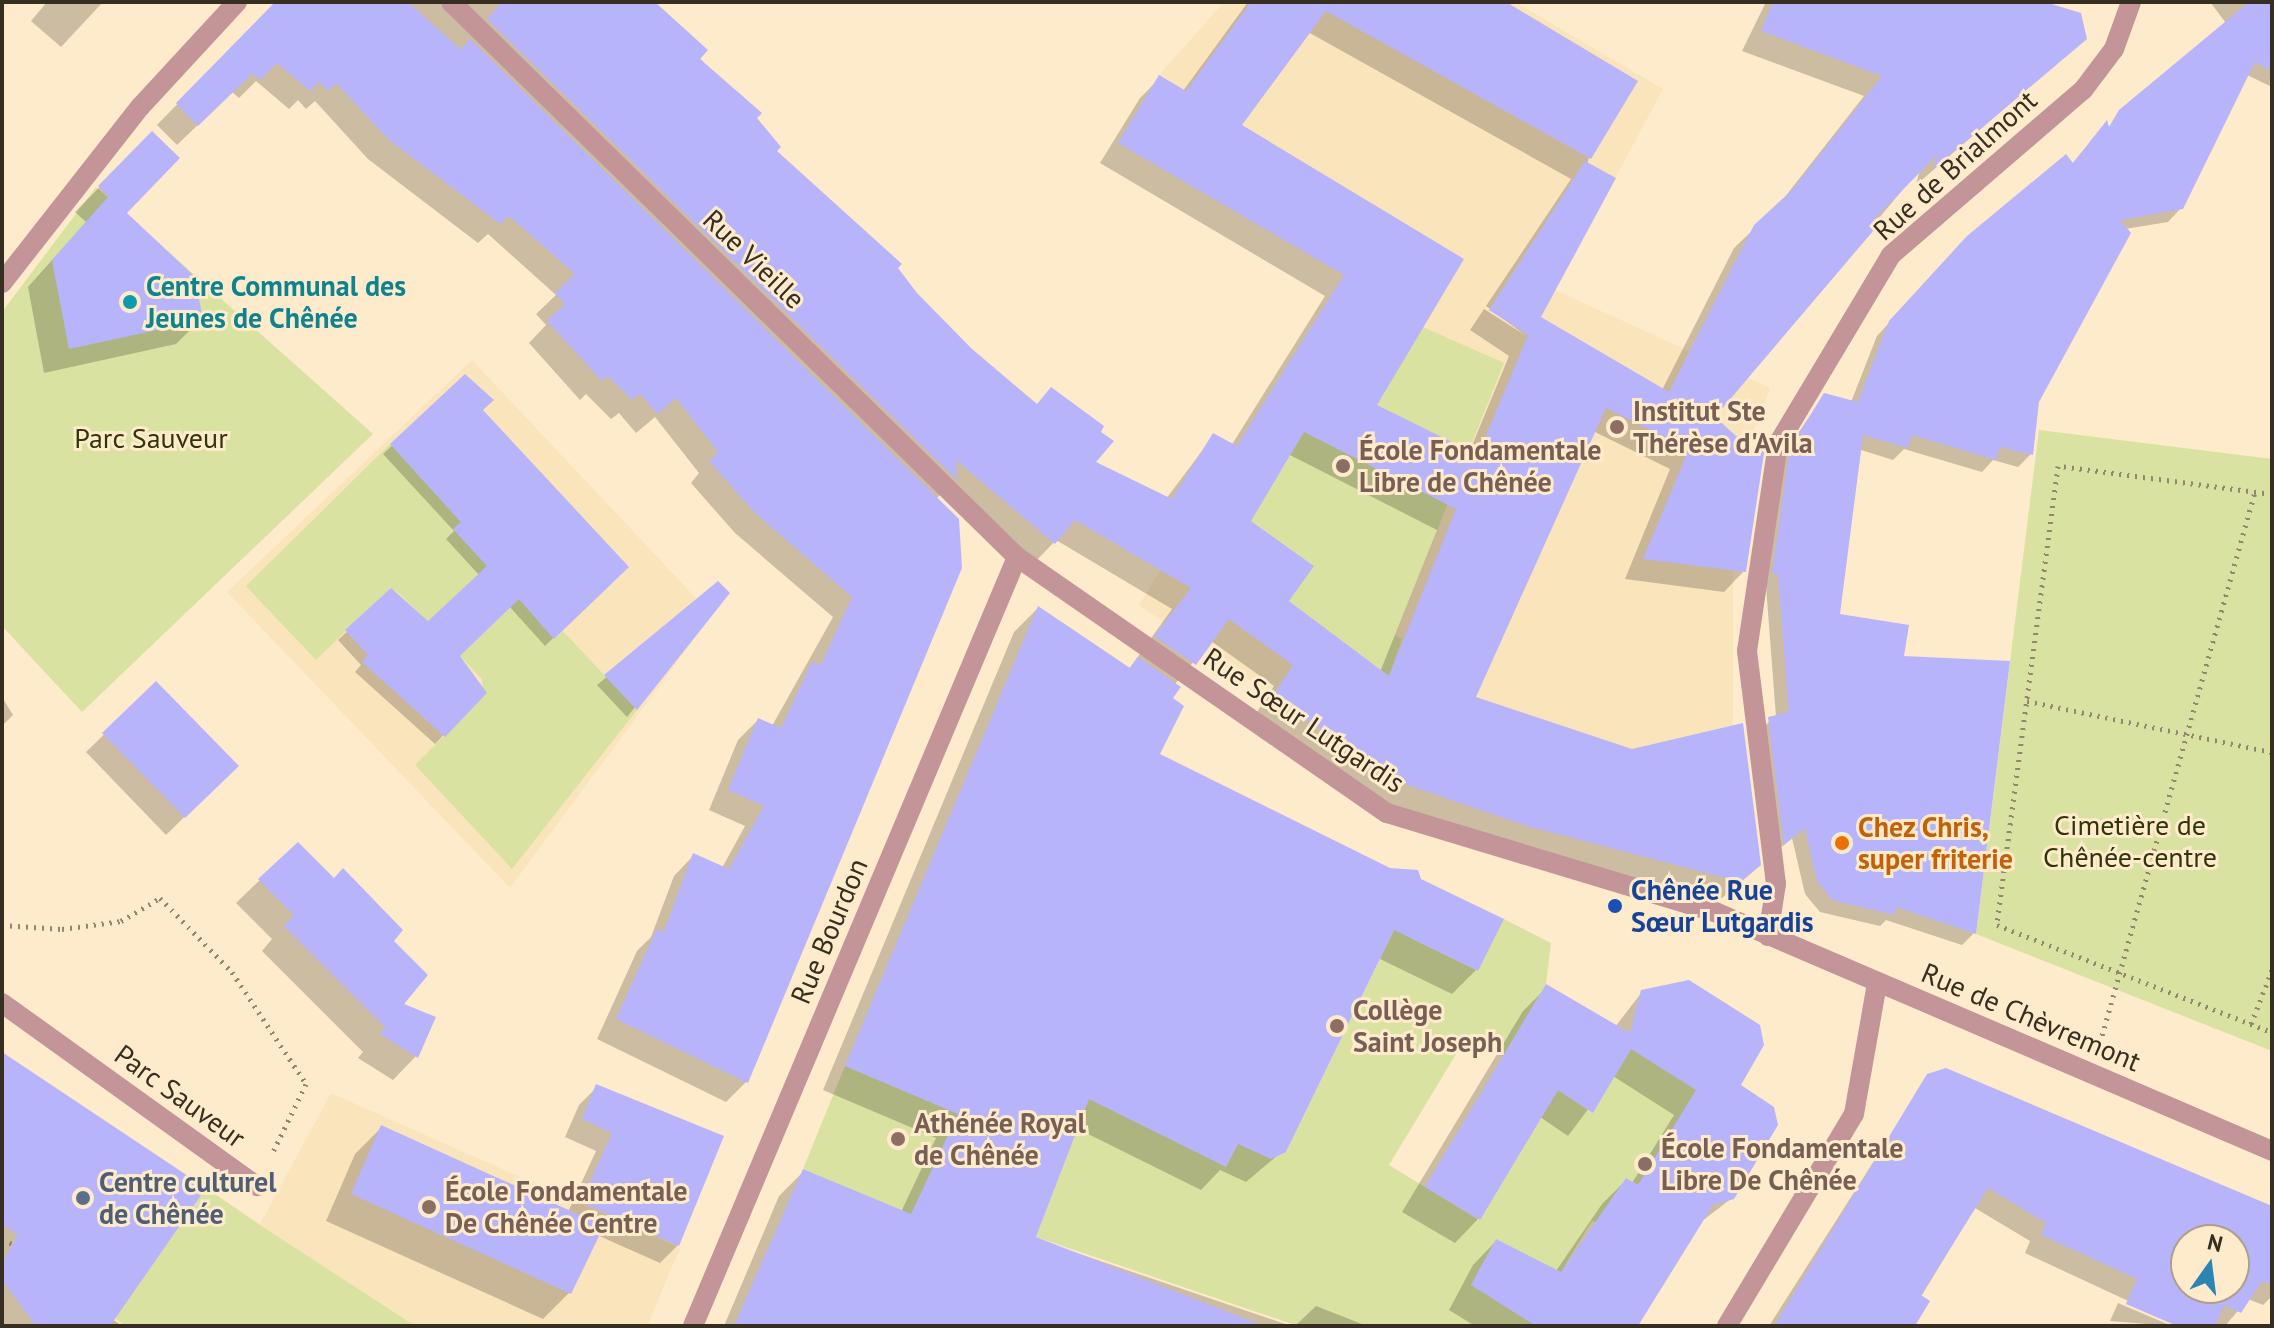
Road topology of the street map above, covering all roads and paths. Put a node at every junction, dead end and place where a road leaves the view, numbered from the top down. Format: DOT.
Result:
graph roads {
  1 [pos="237,2"];
  2 [pos="451,2"];
  3 [pos="2131,2"];
  4 [pos="2,283"];
  5 [pos="2255,492"];
  6 [pos="2272,494"];
  7 [pos="1017,557"];
  8 [pos="2027,701"];
  9 [pos="2190,732"];
  10 [pos="2272,752"];
  11 [pos="2,925"];
  12 [pos="1768,936"];
  13 [pos="2272,970"];
  14 [pos="2124,976"];
  15 [pos="1877,983"];
  16 [pos="2,1003"];
  17 [pos="2251,1024"];
  18 [pos="2272,1032"];
  19 [pos="2090,1070"];
  20 [pos="2272,1151"];
  21 [pos="257,1186"];
  22 [pos="2,1240"];
  23 [pos="13,1244"];
  24 [pos="693,1326"];
  25 [pos="1727,1326"];
  1 -- 4 [label="street"];
  2 -- 7 [label="street, Rue Vieille"];
  3 -- 12 [label="street, Rue de Brialmont"];
  5 -- 6 [label="path"];
  5 -- 8 [label="path"];
  5 -- 9 [label="path"];
  7 -- 12 [label="street, Rue Sœur Lutgardis"];
  7 -- 24 [label="street, Rue Bourdon"];
  8 -- 9 [label="path"];
  8 -- 14 [label="path"];
  9 -- 10 [label="path"];
  9 -- 14 [label="path"];
  11 -- 21 [label="path, Parc Sauveur"];
  12 -- 15 [label="street, Rue de Chèvremont"];
  13 -- 17 [label="path"];
  14 -- 17 [label="path"];
  14 -- 19 [label="path"];
  15 -- 19 [label="street, Rue de Chèvremont"];
  15 -- 25 [label="street"];
  16 -- 21 [label="street, Parc Sauveur"];
  17 -- 18 [label="path"];
  19 -- 20 [label="street, Rue de Chèvremont"];
  22 -- 23 [label="path"];
}
